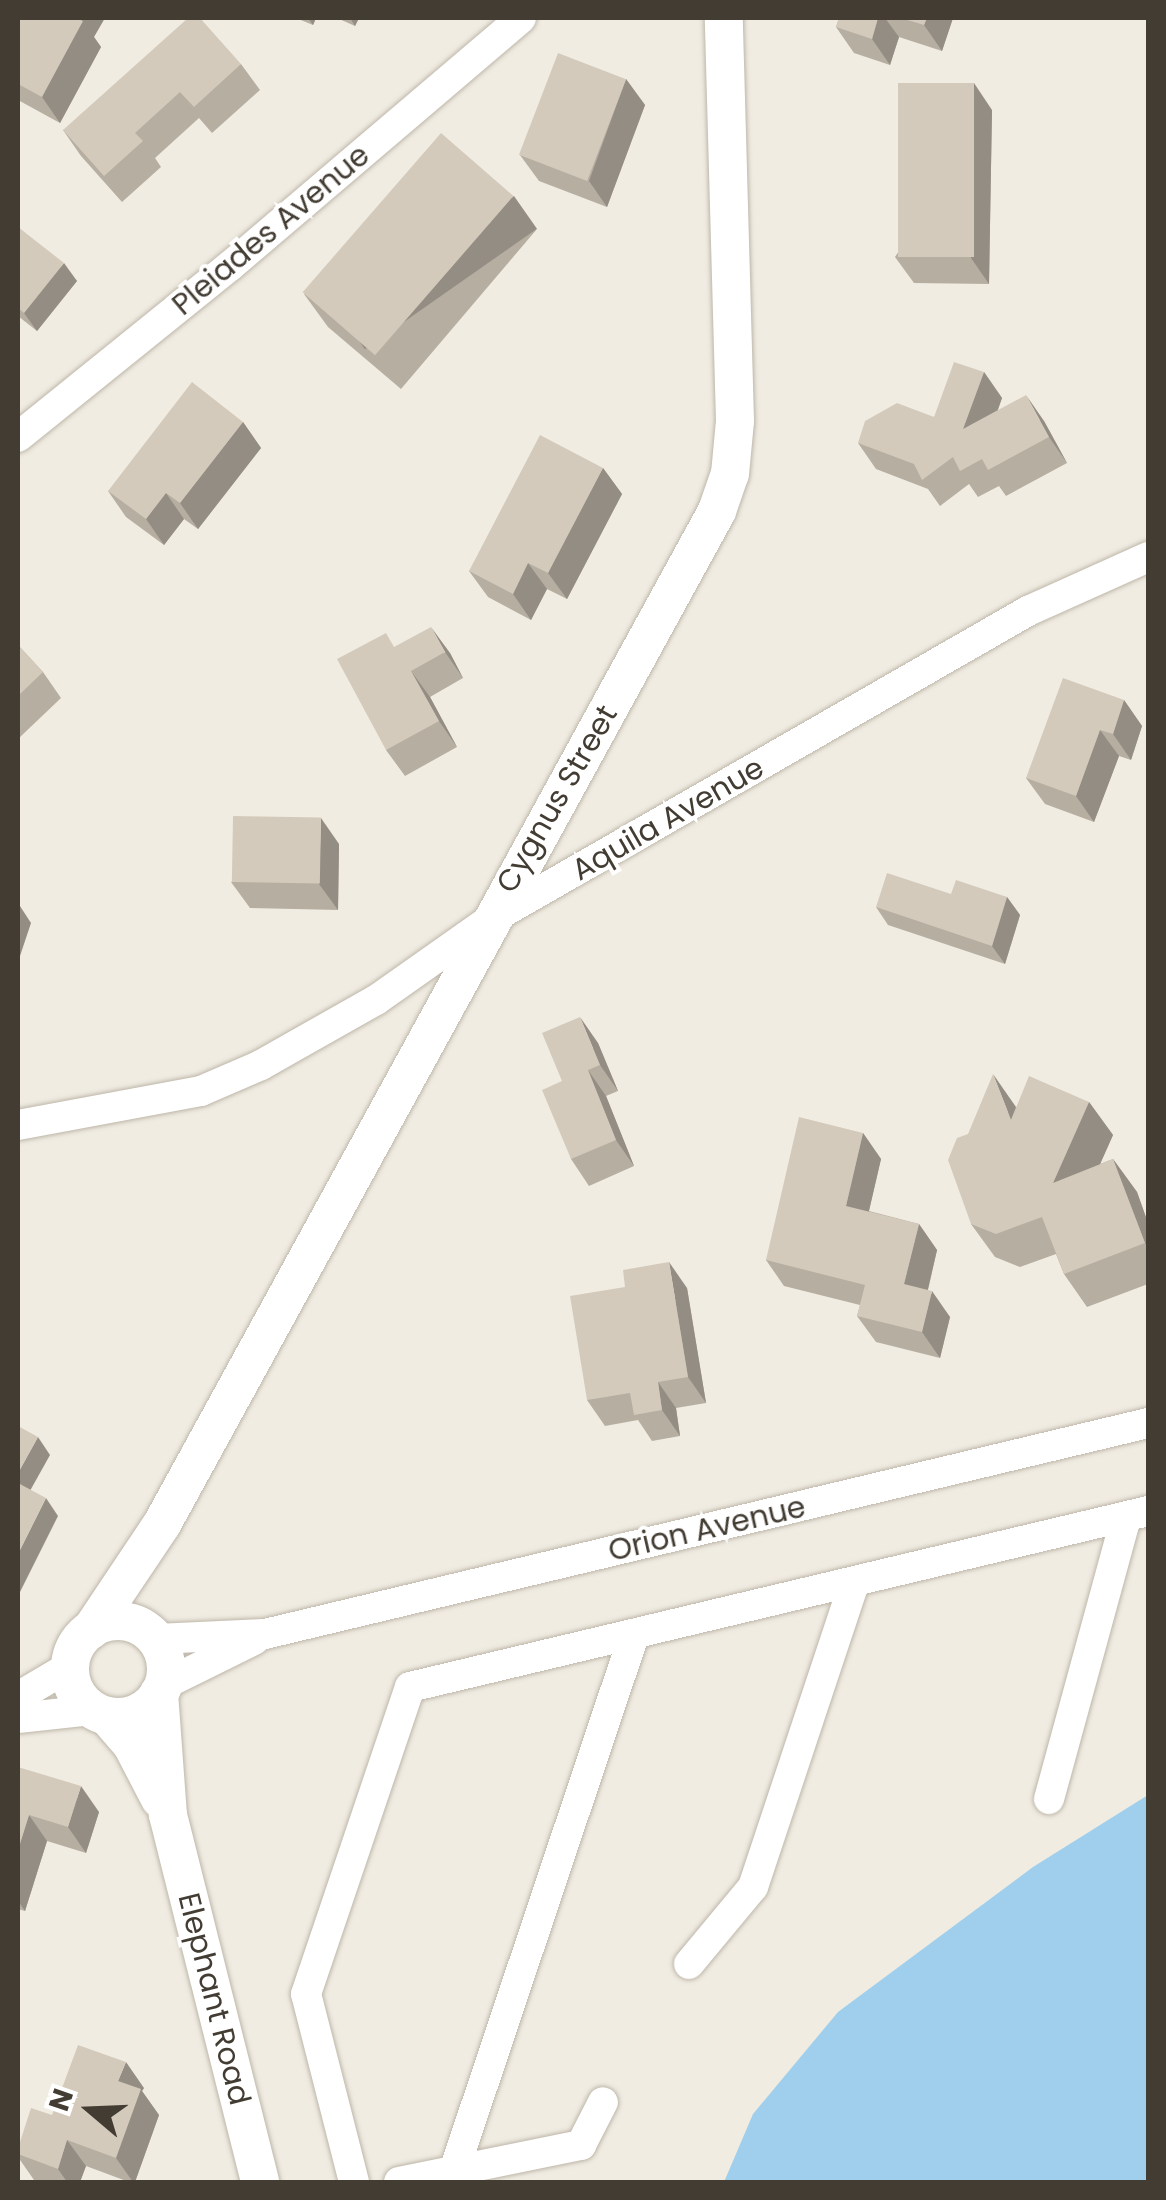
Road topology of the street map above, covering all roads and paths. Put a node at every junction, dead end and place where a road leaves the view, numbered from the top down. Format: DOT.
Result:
graph roads {
  1 [pos="520,18"];
  2 [pos="724,18"];
  3 [pos="18,437"];
  4 [pos="1148,557"];
  5 [pos="488,921"];
  6 [pos="18,1124"];
  7 [pos="1148,1423"];
  8 [pos="1137,1514"];
  9 [pos="162,1524"];
  10 [pos="854,1583"];
  11 [pos="91,1630"];
  12 [pos="150,1634"];
  13 [pos="265,1634"];
  14 [pos="634,1635"];
  15 [pos="70,1666"];
  16 [pos="162,1689"];
  17 [pos="18,1697"];
  18 [pos="100,1713"];
  19 [pos="18,1718"];
  20 [pos="1048,1799"];
  21 [pos="168,1815"];
  22 [pos="689,1964"];
  23 [pos="604,2102"];
  24 [pos="454,2171"];
  25 [pos="260,2182"];
  26 [pos="354,2182"];
  27 [pos="399,2182"];
  1 -- 3 [label="street, Pleiades Avenue"];
  2 -- 5 [label="street, Cygnus Street"];
  4 -- 5 [label="street, Aquila Avenue"];
  5 -- 6 [label="street, Aquila Avenue"];
  5 -- 9 [label="street, Cygnus Street"];
  7 -- 13 [label="street, Orion Avenue"];
  8 -- 10 [label="street"];
  8 -- 20 [label="street"];
  9 -- 11 [label="street, Cygnus Street"];
  9 -- 12 [label="street, Cygnus Street"];
  10 -- 14 [label="street"];
  10 -- 22 [label="street"];
  11 -- 12 [label="street"];
  11 -- 15 [label="street"];
  12 -- 13 [label="street, Orion Avenue"];
  12 -- 16 [label="street"];
  13 -- 16 [label="street, Orion Avenue"];
  14 -- 24 [label="street"];
  14 -- 26 [label="street"];
  15 -- 17 [label="street"];
  15 -- 18 [label="street"];
  16 -- 18 [label="street"];
  16 -- 21 [label="street, Elephant Road"];
  18 -- 19 [label="street"];
  18 -- 21 [label="street, Elephant Road"];
  21 -- 25 [label="street, Elephant Road"];
  23 -- 24 [label="street"];
  24 -- 27 [label="street"];
}
